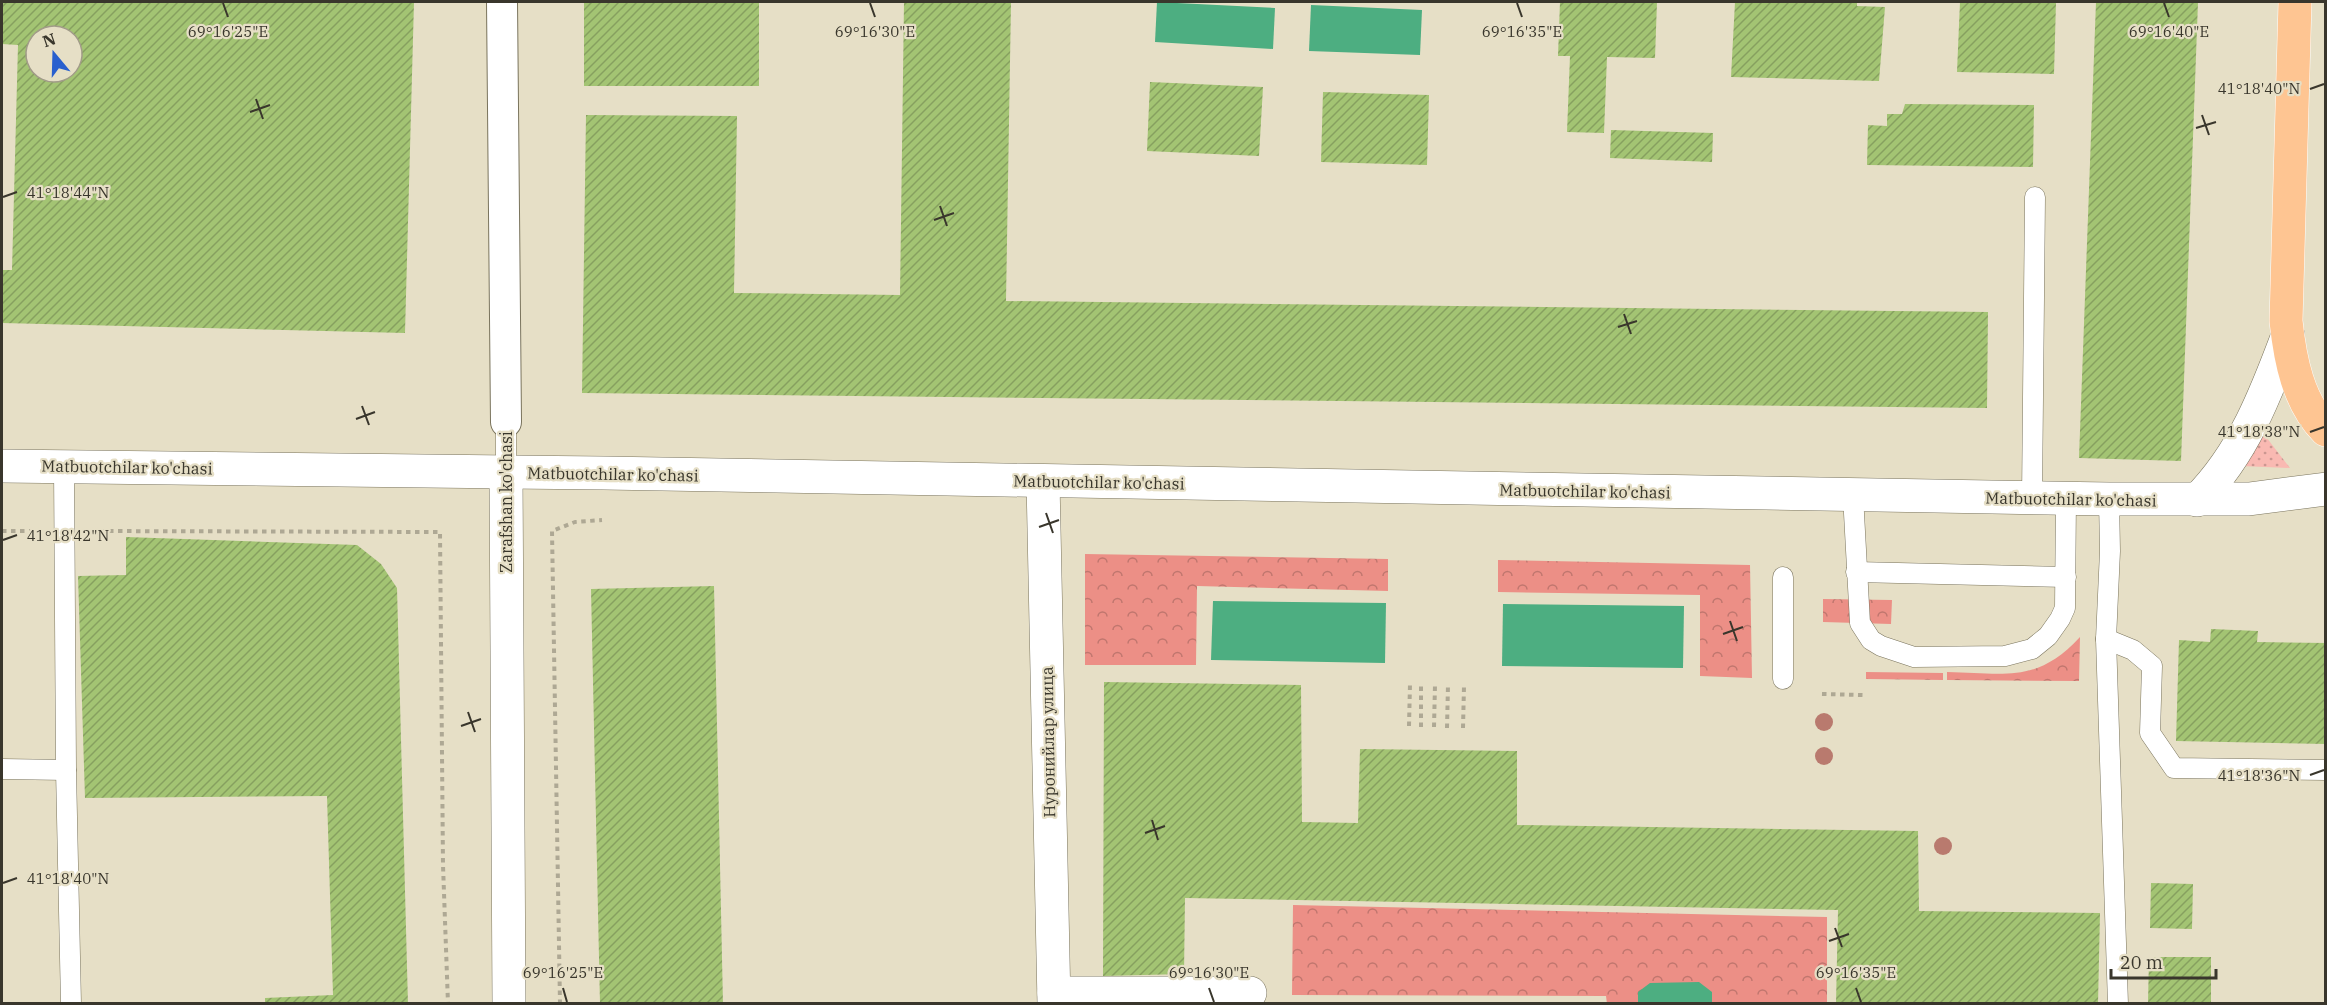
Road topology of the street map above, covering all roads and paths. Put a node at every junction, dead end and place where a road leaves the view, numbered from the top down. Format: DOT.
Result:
graph roads {
  1 [pos="502,2"];
  2 [pos="2295,2"];
  3 [pos="2035,197"];
  4 [pos="2288,334"];
  5 [pos="506,422"];
  6 [pos="2325,430"];
  7 [pos="2,466"];
  8 [pos="64,466"];
  9 [pos="506,472"];
  10 [pos="1043,481"];
  11 [pos="2325,489"];
  12 [pos="1853,495"];
  13 [pos="2032,498"];
  14 [pos="2066,498"];
  15 [pos="2109,499"];
  16 [pos="2197,500"];
  17 [pos="602,520"];
  18 [pos="2,531"];
  19 [pos="64,531"];
  20 [pos="1856,572"];
  21 [pos="1784,577"];
  22 [pos="2066,578"];
  23 [pos="2106,639"];
  24 [pos="1783,679"];
  25 [pos="1410,684"];
  26 [pos="1421,684"];
  27 [pos="1435,685"];
  28 [pos="1448,686"];
  29 [pos="1464,686"];
  30 [pos="1822,694"];
  31 [pos="1863,695"];
  32 [pos="1409,726"];
  33 [pos="1421,727"];
  34 [pos="1434,727"];
  35 [pos="1447,728"];
  36 [pos="1463,728"];
  37 [pos="2,769"];
  38 [pos="66,770"];
  39 [pos="2325,770"];
  40 [pos="1250,993"];
  41 [pos="1054,998"];
  42 [pos="70,1004"];
  43 [pos="448,1004"];
  44 [pos="509,1004"];
  45 [pos="560,1004"];
  46 [pos="2118,1004"];
  1 -- 5 [label="street, Zarafshan ko'chasi"];
  2 -- 4 [label="main road"];
  3 -- 13 [label="lane"];
  4 -- 6 [label="main road"];
  4 -- 16 [label="street"];
  5 -- 9 [label="lane, Zarafshan ko'chasi"];
  7 -- 8 [label="street, Matbuotchilar ko'chasi"];
  8 -- 9 [label="street, Matbuotchilar ko'chasi"];
  8 -- 19 [label="lane"];
  9 -- 10 [label="street, Matbuotchilar ko'chasi"];
  9 -- 44 [label="street, Zarafshan ko'chasi"];
  10 -- 12 [label="street, Matbuotchilar ko'chasi"];
  10 -- 41 [label="street, Нуронийлар улица"];
  11 -- 16 [label="street, Matbuotchilar ko'chasi"];
  12 -- 13 [label="street, Matbuotchilar ko'chasi"];
  12 -- 20 [label="lane"];
  13 -- 14 [label="street, Matbuotchilar ko'chasi"];
  14 -- 15 [label="street, Matbuotchilar ko'chasi"];
  14 -- 22 [label="lane"];
  15 -- 16 [label="street, Matbuotchilar ko'chasi"];
  15 -- 23 [label="lane"];
  17 -- 45 [label="path"];
  18 -- 19 [label="path"];
  19 -- 38 [label="lane"];
  19 -- 43 [label="path"];
  20 -- 22 [label="lane"];
  20 -- 22 [label="lane"];
  21 -- 24 [label="lane"];
  23 -- 39 [label="lane"];
  23 -- 46 [label="lane"];
  25 -- 32 [label="path"];
  26 -- 33 [label="path"];
  27 -- 34 [label="path"];
  28 -- 35 [label="path"];
  29 -- 36 [label="path"];
  30 -- 31 [label="path"];
  37 -- 38 [label="lane"];
  38 -- 42 [label="lane"];
  40 -- 41 [label="street"];
}
